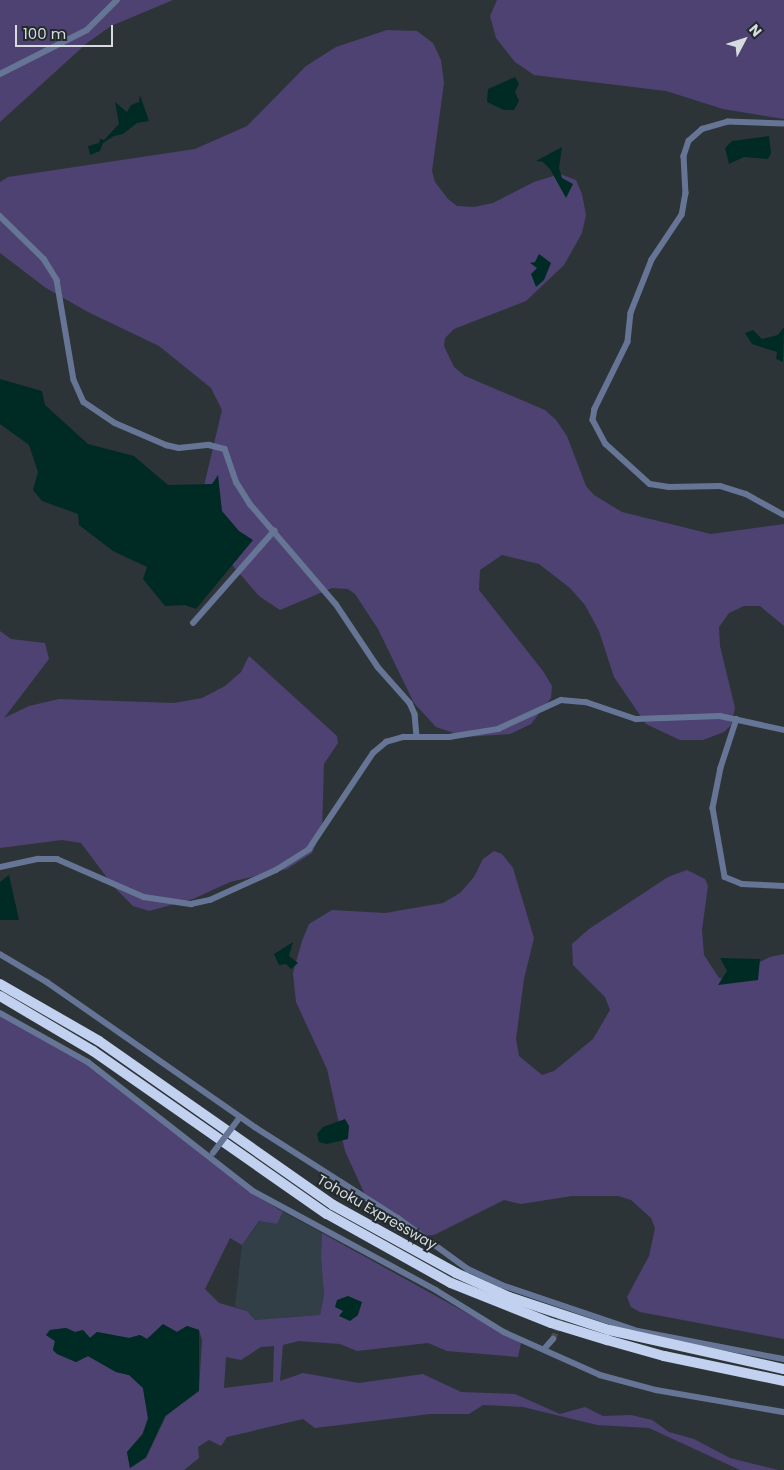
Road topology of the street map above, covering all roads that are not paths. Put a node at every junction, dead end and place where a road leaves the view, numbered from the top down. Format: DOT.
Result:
graph roads {
  1 [pos="117,0"];
  2 [pos="0,74"];
  3 [pos="784,124"];
  4 [pos="0,216"];
  5 [pos="784,515"];
  6 [pos="274,531"];
  7 [pos="193,623"];
  8 [pos="737,719"];
  9 [pos="784,730"];
  10 [pos="418,737"];
  11 [pos="0,867"];
  12 [pos="784,886"];
  13 [pos="0,954"];
  14 [pos="0,984"];
  15 [pos="0,996"];
  16 [pos="0,1013"];
  17 [pos="238,1118"];
  18 [pos="211,1154"];
  19 [pos="553,1339"];
  20 [pos="545,1348"];
  21 [pos="784,1359"];
  22 [pos="784,1370"];
  23 [pos="784,1380"];
  24 [pos="784,1412"];
  1 -- 2 [label="street"];
  3 -- 5 [label="street"];
  4 -- 6 [label="street"];
  6 -- 7 [label="street"];
  6 -- 10 [label="street"];
  8 -- 9 [label="street"];
  8 -- 10 [label="street"];
  8 -- 12 [label="street"];
  10 -- 11 [label="street"];
  13 -- 17 [label="street"];
  14 -- 22 [label="highway, Tohoku Expressway"];
  15 -- 23 [label="highway, Tohoku Expressway"];
  16 -- 18 [label="street"];
  17 -- 18 [label="street, bridge"];
  17 -- 21 [label="street"];
  18 -- 20 [label="street"];
  19 -- 20 [label="street"];
  20 -- 24 [label="street"];
}
